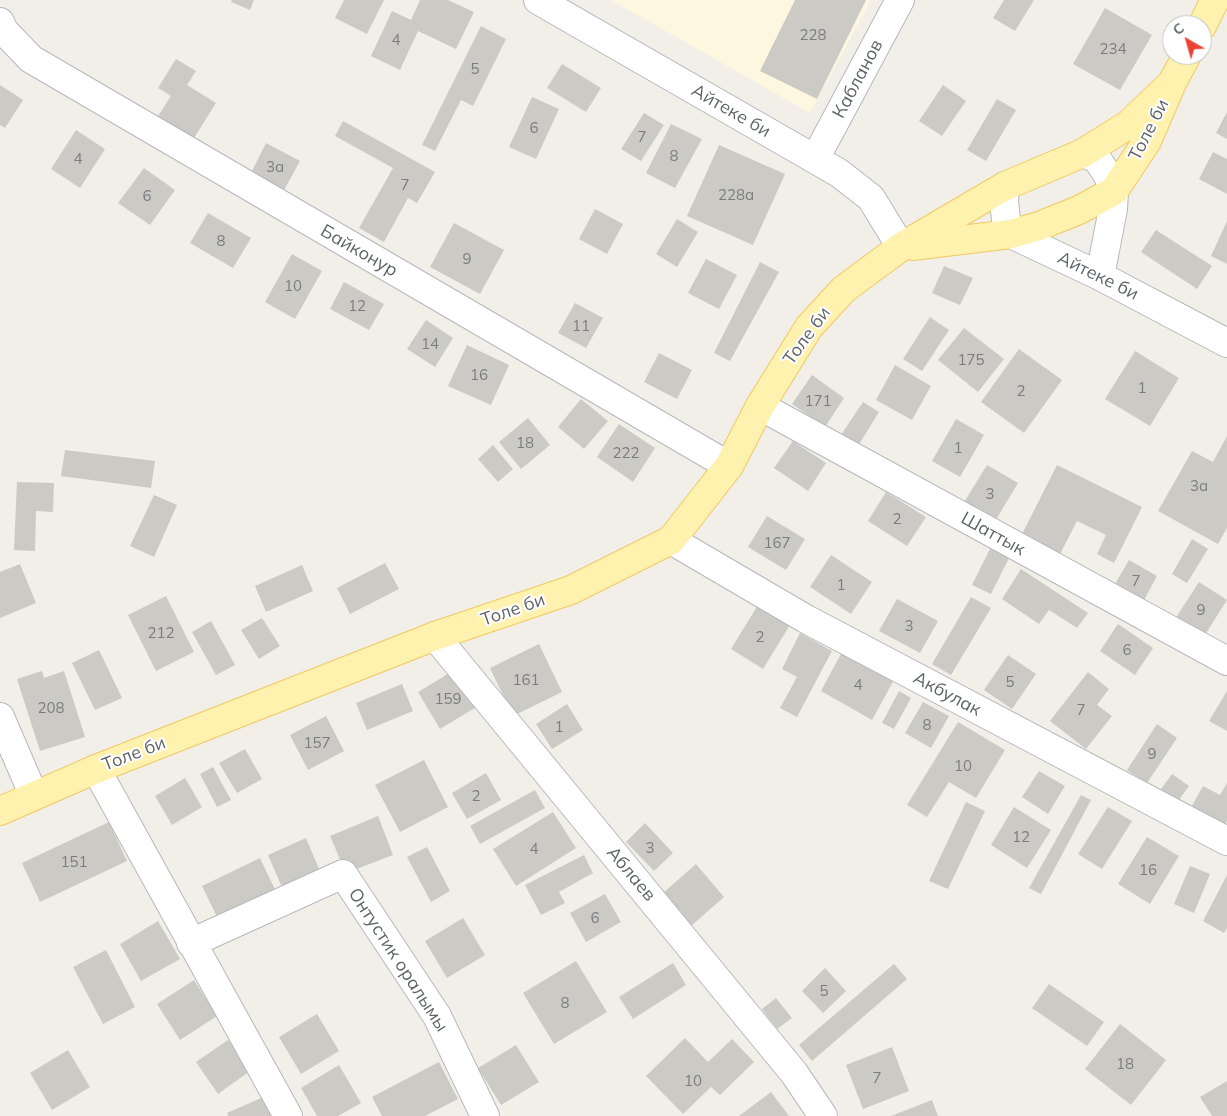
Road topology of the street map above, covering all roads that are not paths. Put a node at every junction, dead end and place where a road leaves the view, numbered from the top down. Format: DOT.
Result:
graph roads {
  1 [pos="538,0"];
  2 [pos="900,0"];
  3 [pos="1215,0"];
  4 [pos="1208,15"];
  5 [pos="0,22"];
  6 [pos="1182,65"];
  7 [pos="1172,84"];
  8 [pos="1083,153"];
  9 [pos="815,159"];
  10 [pos="1005,186"];
  11 [pos="1114,191"];
  12 [pos="1012,234"];
  13 [pos="901,247"];
  14 [pos="1100,276"];
  15 [pos="1227,342"];
  16 [pos="760,406"];
  17 [pos="729,466"];
  18 [pos="671,540"];
  19 [pos="434,636"];
  20 [pos="1227,661"];
  21 [pos="0,717"];
  22 [pos="96,769"];
  23 [pos="34,796"];
  24 [pos="0,811"];
  25 [pos="1227,841"];
  26 [pos="191,943"];
  27 [pos="288,1116"];
  28 [pos="485,1116"];
  29 [pos="822,1116"];
  1 -- 9 [label="street, Айтеке би"];
  2 -- 9 [label="street, Кабланов"];
  3 -- 4 [label="main road"];
  5 -- 17 [label="street, Байконур"];
  6 -- 7 [label="main road, Толе би"];
  7 -- 8 [label="main road, Толе би"];
  7 -- 11 [label="main road, Толе би"];
  8 -- 10 [label="main road, Толе би"];
  8 -- 11 [label="street"];
  9 -- 13 [label="street, Айтеке би"];
  10 -- 12 [label="street"];
  10 -- 13 [label="main road, Толе би"];
  11 -- 12 [label="main road, Толе би"];
  11 -- 14 [label="street"];
  12 -- 13 [label="main road, Толе би"];
  12 -- 14 [label="street, Айтеке би"];
  13 -- 16 [label="main road, Толе би"];
  14 -- 15 [label="street, Айтеке би"];
  16 -- 17 [label="main road, Толе би"];
  16 -- 20 [label="street, Шаттык"];
  17 -- 18 [label="main road, Толе би"];
  18 -- 19 [label="main road, Толе би"];
  18 -- 25 [label="street, Акбулак"];
  19 -- 22 [label="main road, Толе би"];
  19 -- 29 [label="street, Аблаев"];
  21 -- 23 [label="street"];
  22 -- 23 [label="main road, Толе би"];
  22 -- 26 [label="street"];
  23 -- 24 [label="main road, Толе би"];
  26 -- 27 [label="street"];
  26 -- 28 [label="street, Онтустик оралымы"];
}
